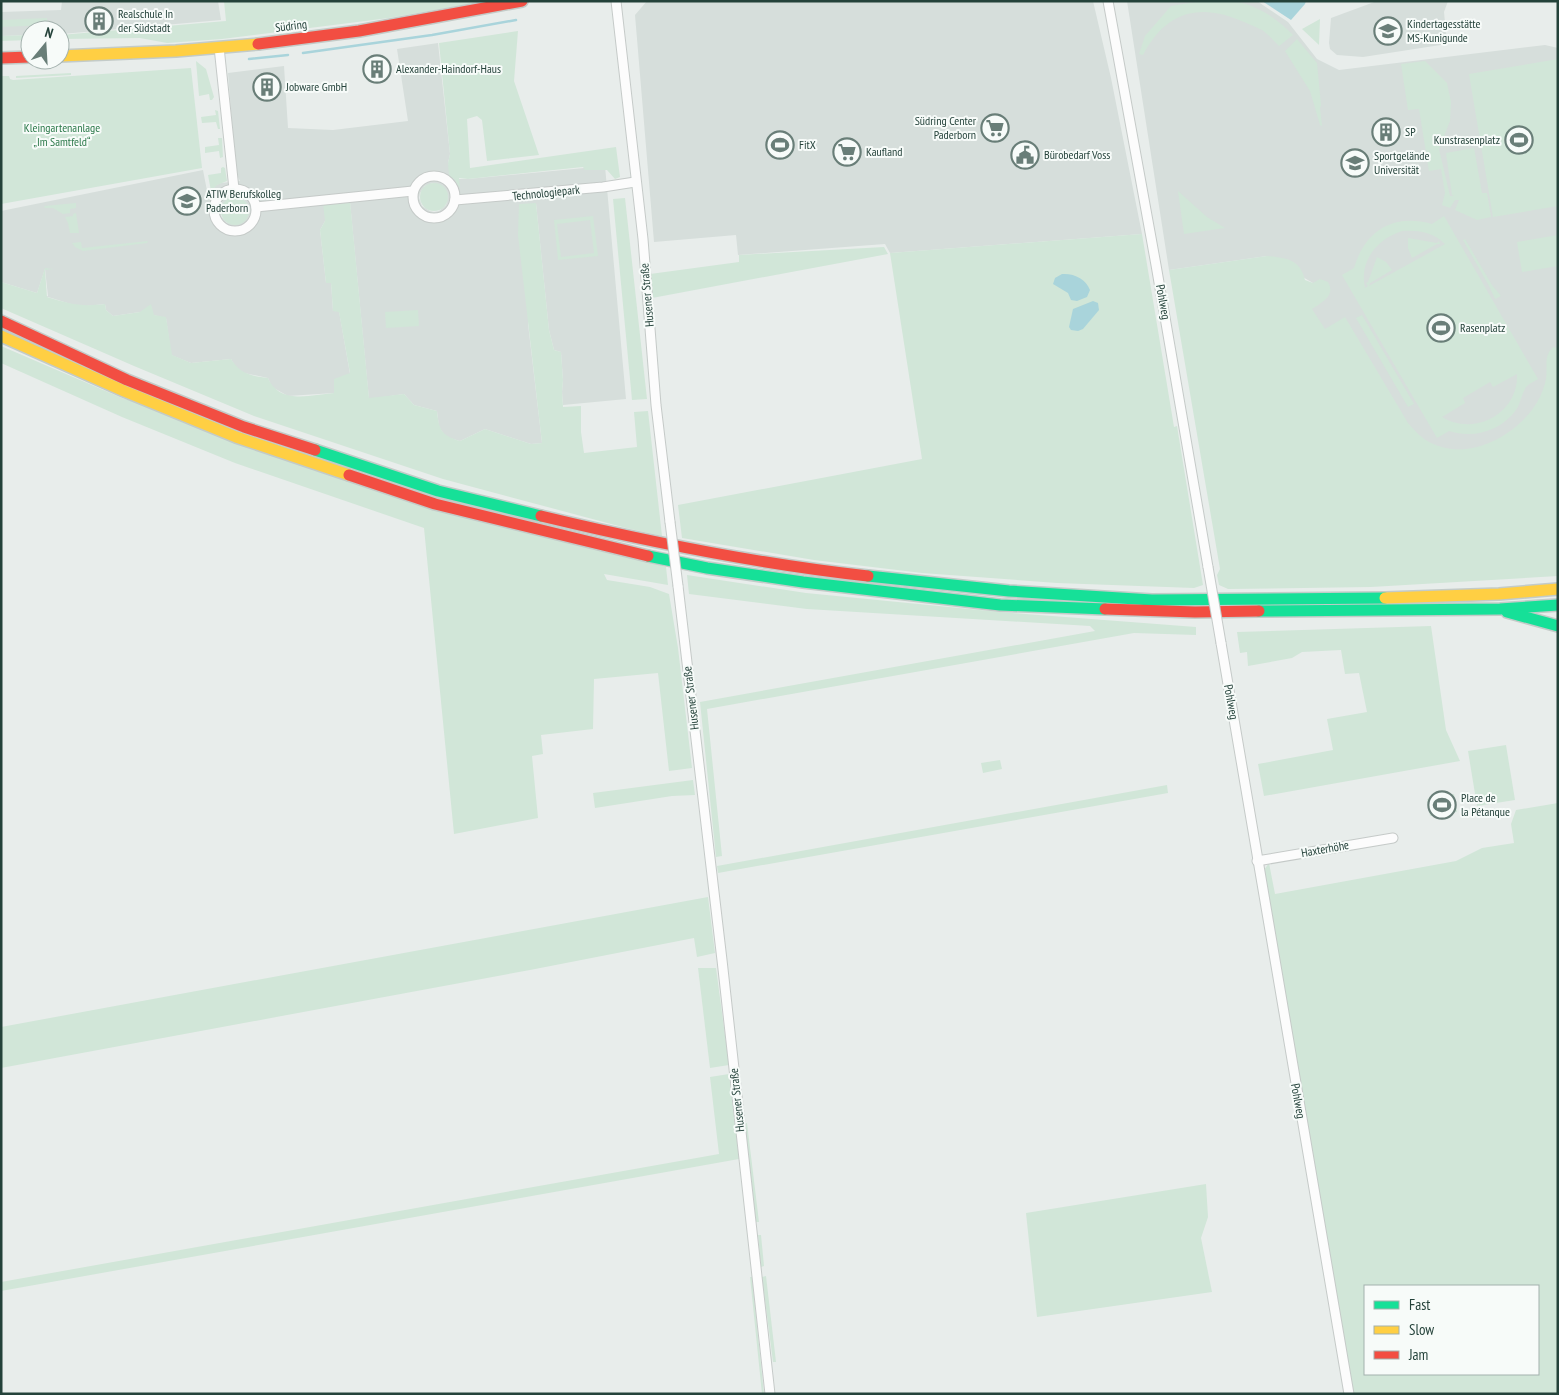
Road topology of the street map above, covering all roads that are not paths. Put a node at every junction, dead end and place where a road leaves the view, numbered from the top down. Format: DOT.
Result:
graph roads {
  1 [pos="522,1"];
  2 [pos="616,1"];
  3 [pos="1110,4"];
  4 [pos="219,47"];
  5 [pos="70,55"];
  6 [pos="20,57"];
  7 [pos="1,58"];
  8 [pos="635,182"];
  9 [pos="234,189"];
  10 [pos="413,192"];
  11 [pos="455,200"];
  12 [pos="256,207"];
  13 [pos="1,321"];
  14 [pos="1,336"];
  15 [pos="1558,589"];
  16 [pos="1558,605"];
  17 [pos="1500,609"];
  18 [pos="1558,626"];
  19 [pos="1393,838"];
  20 [pos="1257,861"];
  21 [pos="770,1394"];
  22 [pos="1349,1394"];
  1 -- 4 [label="main road, Südring"];
  2 -- 8 [label="street, Husener Straße"];
  3 -- 20 [label="street, Pohlweg, bridge"];
  4 -- 5 [label="main road, Südring"];
  4 -- 9 [label="street"];
  6 -- 7 [label="main road"];
  8 -- 11 [label="street, Technologiepark"];
  8 -- 21 [label="street, Husener Straße, bridge"];
  9 -- 12 [label="street"];
  9 -- 12 [label="street"];
  10 -- 11 [label="street"];
  10 -- 11 [label="street"];
  10 -- 12 [label="street"];
  13 -- 15 [label="main road"];
  14 -- 17 [label="main road"];
  16 -- 17 [label="main road"];
  17 -- 18 [label="main road"];
  19 -- 20 [label="street, Haxterhöhe"];
  20 -- 22 [label="street, Pohlweg"];
}
